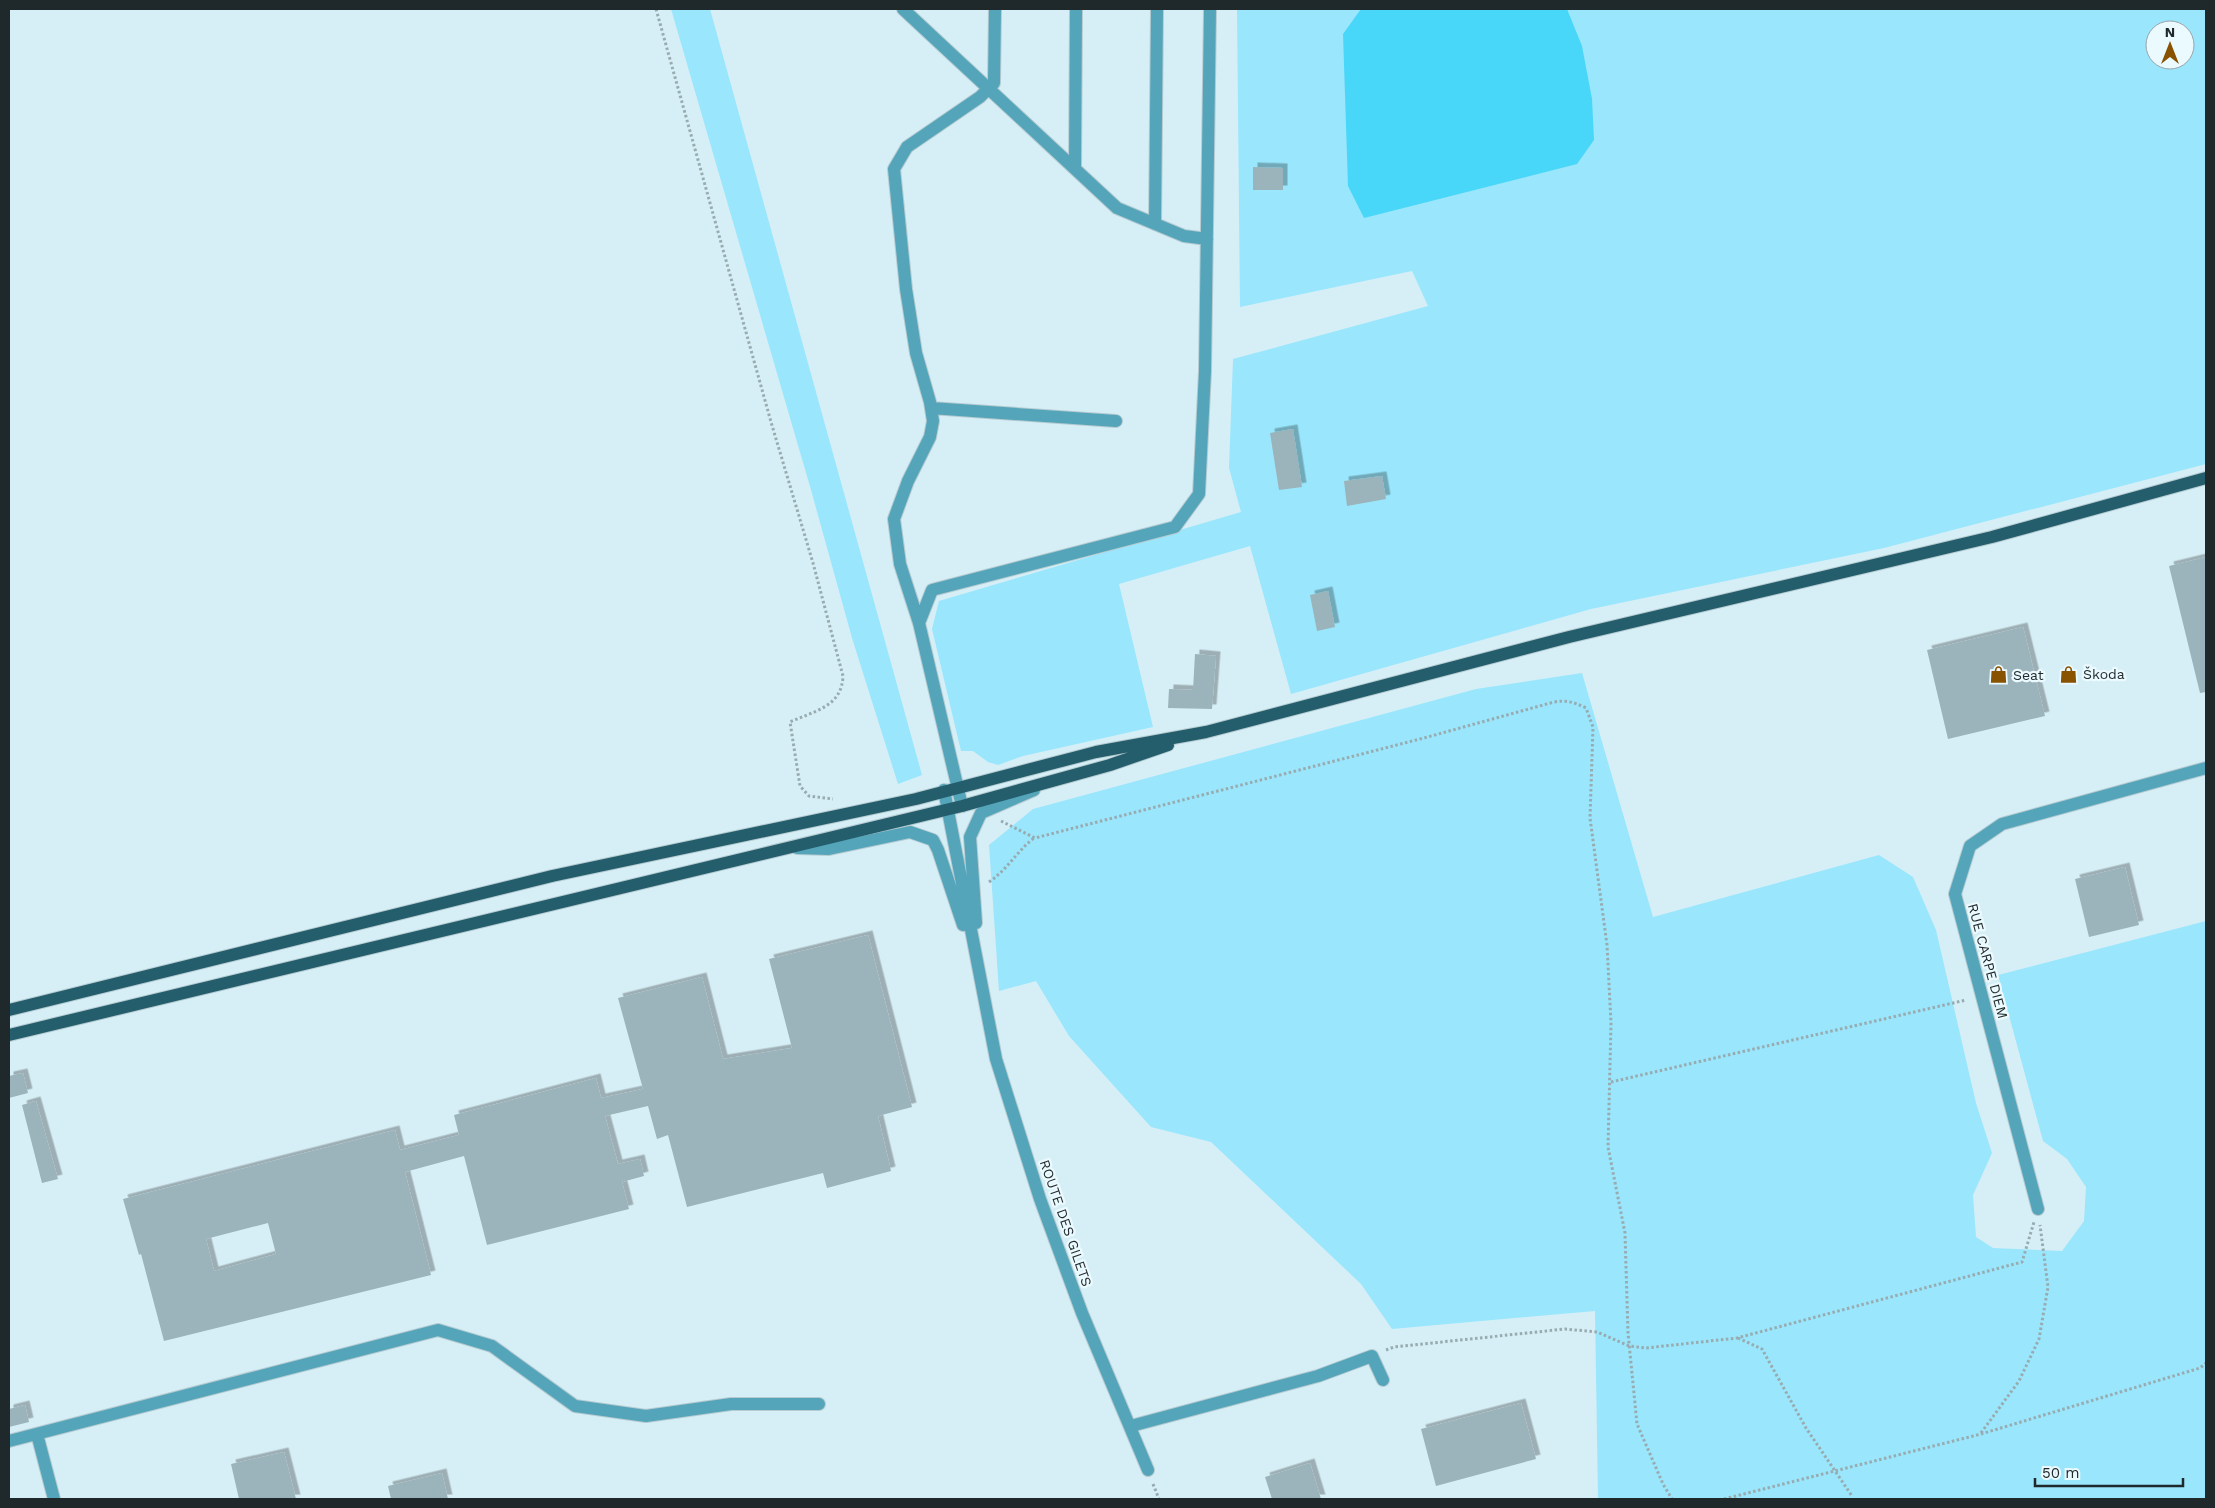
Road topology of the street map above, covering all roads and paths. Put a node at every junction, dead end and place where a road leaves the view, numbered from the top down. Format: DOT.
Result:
graph roads {
  1 [pos="656,9"];
  2 [pos="903,9"];
  3 [pos="995,9"];
  4 [pos="1076,9"];
  5 [pos="1157,9"];
  6 [pos="1210,9"];
  7 [pos="988,89"];
  8 [pos="1075,170"];
  9 [pos="1155,224"];
  10 [pos="1207,239"];
  11 [pos="931,408"];
  12 [pos="1116,421"];
  13 [pos="2206,478"];
  14 [pos="919,622"];
  15 [pos="1206,732"];
  16 [pos="2206,768"];
  17 [pos="1064,778"];
  18 [pos="958,786"];
  19 [pos="944,790"];
  20 [pos="809,796"];
  21 [pos="841,800"];
  22 [pos="962,806"];
  23 [pos="992,808"];
  24 [pos="947,809"];
  25 [pos="812,821"];
  26 [pos="1035,838"];
  27 [pos="786,848"];
  28 [pos="974,890"];
  29 [pos="980,978"];
  30 [pos="1982,996"];
  31 [pos="9,1010"];
  32 [pos="9,1036"];
  33 [pos="1612,1082"];
  34 [pos="2038,1209"];
  35 [pos="1737,1338"];
  36 [pos="1629,1346"];
  37 [pos="1372,1356"];
  38 [pos="2206,1363"];
  39 [pos="1383,1380"];
  40 [pos="819,1404"];
  41 [pos="1131,1426"];
  42 [pos="37,1434"];
  43 [pos="1981,1434"];
  44 [pos="9,1441"];
  45 [pos="1148,1470"];
  46 [pos="1836,1472"];
  47 [pos="1852,1496"];
  48 [pos="54,1499"];
  49 [pos="1672,1499"];
  50 [pos="1724,1499"];
  1 -- 20 [label="path"];
  2 -- 7 [label="street"];
  3 -- 7 [label="street"];
  4 -- 8 [label="street"];
  5 -- 9 [label="street"];
  6 -- 10 [label="street"];
  7 -- 8 [label="street"];
  7 -- 11 [label="street"];
  8 -- 9 [label="street"];
  9 -- 10 [label="street"];
  10 -- 14 [label="street"];
  11 -- 12 [label="street"];
  11 -- 14 [label="street"];
  13 -- 15 [label="main road"];
  14 -- 18 [label="street"];
  15 -- 17 [label="main road"];
  15 -- 18 [label="main road"];
  16 -- 30 [label="street, RUE CARPE DIEM"];
  17 -- 22 [label="main road"];
  17 -- 23 [label="street, ROUTE DES GILETS"];
  18 -- 19 [label="main road"];
  18 -- 22 [label="street"];
  19 -- 24 [label="street, ROUTE DES GILETS"];
  19 -- 25 [label="main road"];
  20 -- 21 [label="path"];
  20 -- 25 [label="path"];
  22 -- 24 [label="main road"];
  23 -- 26 [label="path"];
  23 -- 28 [label="street, ROUTE DES GILETS"];
  24 -- 27 [label="main road"];
  24 -- 29 [label="street, ROUTE DES GILETS"];
  25 -- 31 [label="main road"];
  26 -- 28 [label="path"];
  26 -- 33 [label="path"];
  27 -- 29 [label="street, ROUTE DES GILETS"];
  27 -- 32 [label="main road"];
  28 -- 29 [label="street, ROUTE DES GILETS"];
  29 -- 41 [label="street, ROUTE DES GILETS"];
  30 -- 33 [label="path"];
  30 -- 34 [label="street, RUE CARPE DIEM"];
  33 -- 36 [label="path"];
  34 -- 35 [label="path"];
  34 -- 43 [label="path"];
  35 -- 36 [label="path"];
  35 -- 46 [label="path"];
  36 -- 37 [label="path"];
  36 -- 49 [label="path"];
  37 -- 39 [label="street"];
  37 -- 41 [label="street"];
  38 -- 43 [label="path"];
  40 -- 42 [label="street"];
  41 -- 45 [label="street, ROUTE DES GILETS"];
  42 -- 44 [label="street"];
  42 -- 48 [label="street"];
  43 -- 46 [label="path"];
  46 -- 47 [label="path"];
  46 -- 50 [label="path"];
}
